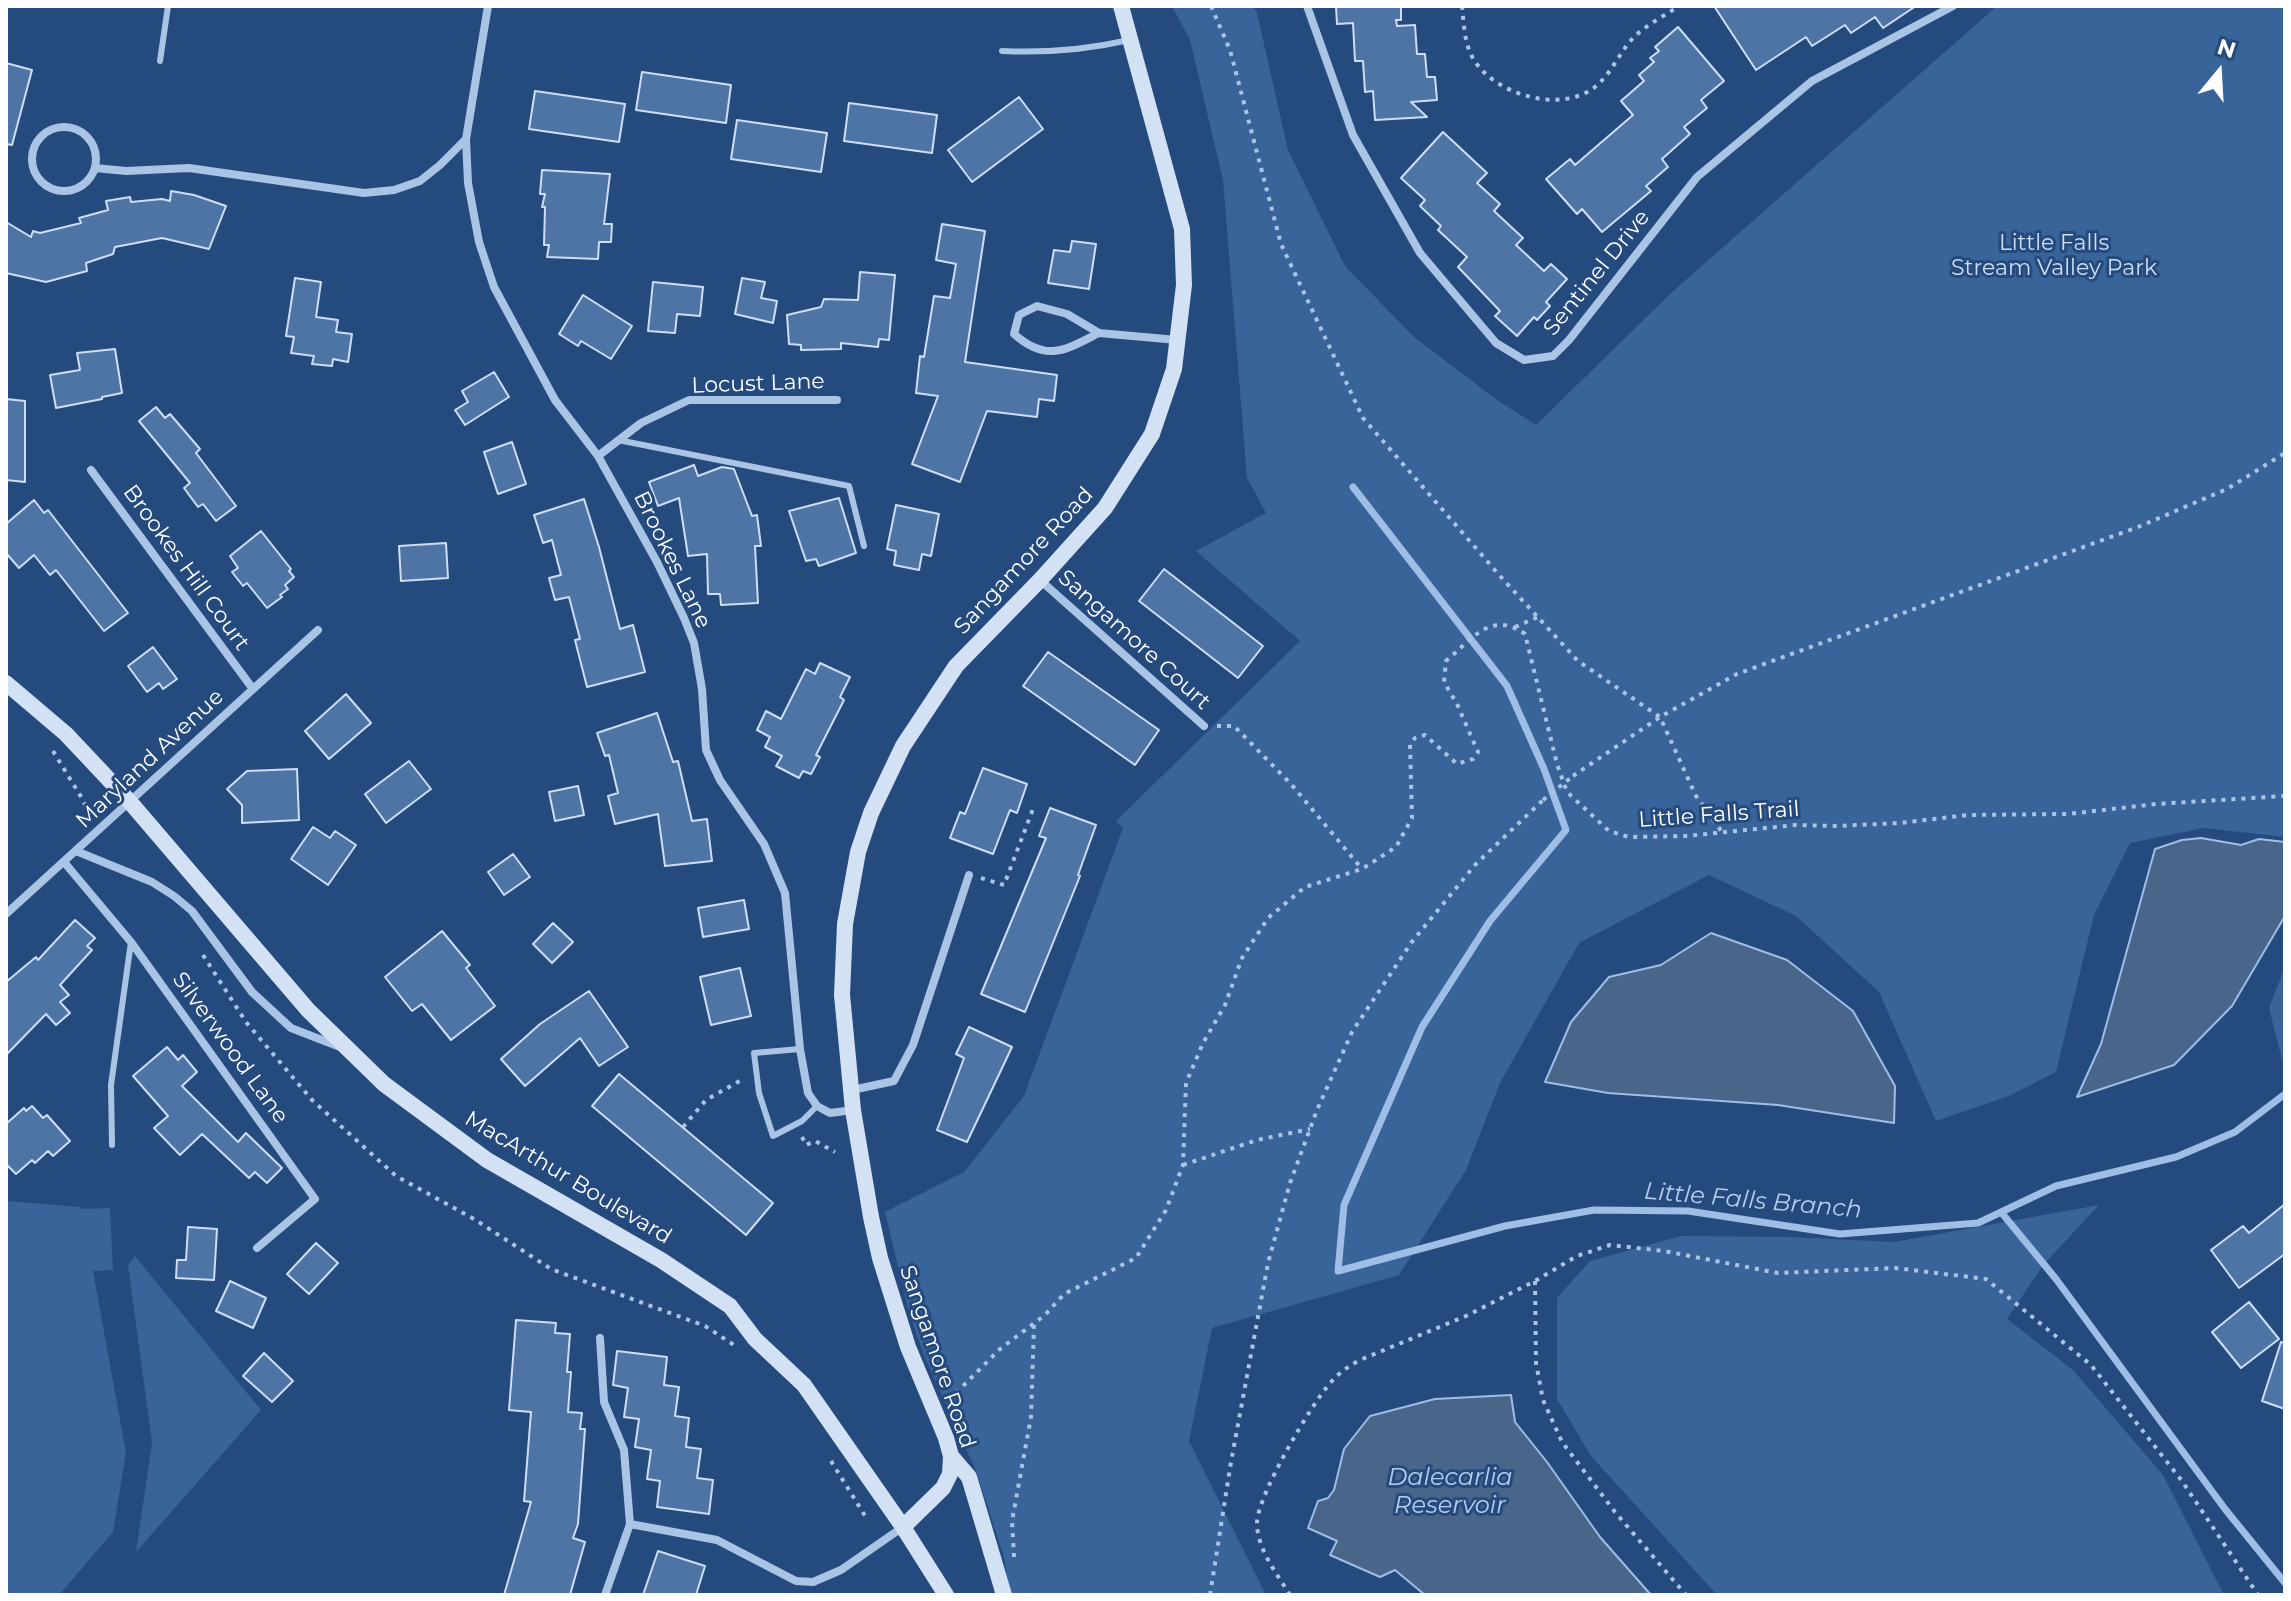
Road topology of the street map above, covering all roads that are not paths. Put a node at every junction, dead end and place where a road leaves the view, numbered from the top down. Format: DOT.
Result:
graph roads {
  1 [pos="168,6"];
  2 [pos="488,6"];
  3 [pos="1121,6"];
  4 [pos="1307,6"];
  5 [pos="1953,6"];
  6 [pos="1130,40"];
  7 [pos="1002,51"];
  8 [pos="160,61"];
  9 [pos="466,139"];
  10 [pos="95,168"];
  11 [pos="1099,333"];
  12 [pos="1177,340"];
  13 [pos="837,400"];
  14 [pos="618,440"];
  15 [pos="598,456"];
  16 [pos="91,470"];
  17 [pos="864,546"];
  18 [pos="1040,580"];
  19 [pos="318,630"];
  20 [pos="6,683"];
  21 [pos="253,689"];
  22 [pos="1204,726"];
  23 [pos="130,802"];
  24 [pos="76,851"];
  25 [pos="64,862"];
  26 [pos="969,875"];
  27 [pos="6,914"];
  28 [pos="131,942"];
  29 [pos="800,1049"];
  30 [pos="352,1052"];
  31 [pos="852,1090"];
  32 [pos="817,1106"];
  33 [pos="853,1110"];
  34 [pos="112,1145"];
  35 [pos="257,1248"];
  36 [pos="600,1338"];
  37 [pos="951,1456"];
  38 [pos="630,1524"];
  39 [pos="903,1527"];
  40 [pos="605,1595"];
  41 [pos="946,1595"];
  42 [pos="1004,1595"];
  1 -- 8 [label="lane"];
  2 -- 9 [label="street, Brookes Lane"];
  3 -- 6 [label="street, Sangamore Road"];
  4 -- 5 [label="street, Sentinel Drive"];
  6 -- 7 [label="lane"];
  6 -- 12 [label="street, Sangamore Road"];
  9 -- 10 [label="street"];
  9 -- 15 [label="street, Brookes Lane"];
  10 -- 10 [label="street"];
  11 -- 11 [label="street"];
  11 -- 12 [label="street"];
  12 -- 18 [label="street, Sangamore Road"];
  13 -- 14 [label="street, Locust Lane"];
  14 -- 15 [label="street, Locust Lane"];
  14 -- 17 [label="lane"];
  15 -- 29 [label="street, Brookes Lane"];
  16 -- 21 [label="street, Brookes Hill Court"];
  18 -- 22 [label="street, Sangamore Court"];
  18 -- 31 [label="street, Sangamore Road"];
  19 -- 21 [label="street, Maryland Avenue"];
  20 -- 23 [label="street, MacArthur Boulevard"];
  21 -- 23 [label="street, Maryland Avenue"];
  23 -- 24 [label="street, Maryland Avenue"];
  23 -- 30 [label="street, MacArthur Boulevard"];
  24 -- 25 [label="street, Maryland Avenue"];
  24 -- 30 [label="street"];
  25 -- 27 [label="street, Maryland Avenue"];
  25 -- 28 [label="street, Silverwood Lane"];
  26 -- 31 [label="street"];
  28 -- 34 [label="lane"];
  28 -- 35 [label="street, Silverwood Lane"];
  29 -- 32 [label="street, Brookes Lane"];
  29 -- 32 [label="lane"];
  30 -- 39 [label="street, MacArthur Boulevard"];
  31 -- 33 [label="street, Sangamore Road"];
  32 -- 33 [label="street"];
  33 -- 37 [label="street, Sangamore Road"];
  36 -- 38 [label="street"];
  37 -- 39 [label="street, Sangamore Road"];
  37 -- 42 [label="street"];
  38 -- 39 [label="street"];
  38 -- 40 [label="street"];
  39 -- 41 [label="street, MacArthur Boulevard"];
}
